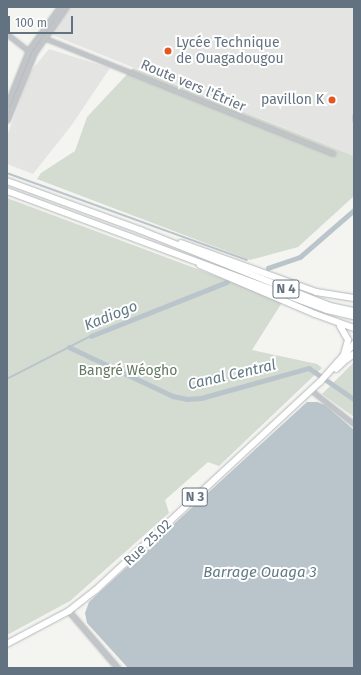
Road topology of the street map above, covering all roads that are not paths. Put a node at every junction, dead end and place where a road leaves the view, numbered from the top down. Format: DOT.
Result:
graph roads {
  1 [pos="60,7"];
  2 [pos="66,7"];
  3 [pos="7,34"];
  4 [pos="44,38"];
  5 [pos="29,50"];
  6 [pos="34,53"];
  7 [pos="7,105"];
  8 [pos="7,120"];
  9 [pos="334,154"];
  10 [pos="7,181"];
  11 [pos="7,191"];
  12 [pos="140,230"];
  13 [pos="135,238"];
  14 [pos="354,298"];
  15 [pos="354,311"];
  16 [pos="354,316"];
  17 [pos="330,320"];
  18 [pos="354,328"];
  19 [pos="354,344"];
  20 [pos="354,353"];
  21 [pos="345,358"];
  22 [pos="311,390"];
  23 [pos="354,424"];
  24 [pos="69,611"];
  25 [pos="7,644"];
  26 [pos="118,668"];
  1 -- 5 [label="street"];
  2 -- 4 [label="street"];
  3 -- 5 [label="street"];
  4 -- 6 [label="street"];
  4 -- 9 [label="street, Route vers l'Étrier"];
  5 -- 6 [label="street"];
  5 -- 7 [label="street"];
  6 -- 8 [label="street"];
  10 -- 12 [label="highway, N 4"];
  11 -- 13 [label="highway, N 4"];
  12 -- 14 [label="highway"];
  12 -- 15 [label="highway, N 4"];
  13 -- 16 [label="highway, N 4"];
  13 -- 17 [label="highway"];
  17 -- 18 [label="highway"];
  17 -- 21 [label="highway"];
  19 -- 21 [label="main road, Rue 25.02 / N 3"];
  20 -- 21 [label="highway"];
  21 -- 22 [label="main road, Rue 25.02 / N 3"];
  22 -- 23 [label="street"];
  22 -- 24 [label="main road, Rue 25.02 / N 3"];
  24 -- 25 [label="main road, Rue 25.02 / N 3"];
  24 -- 26 [label="street"];
}
